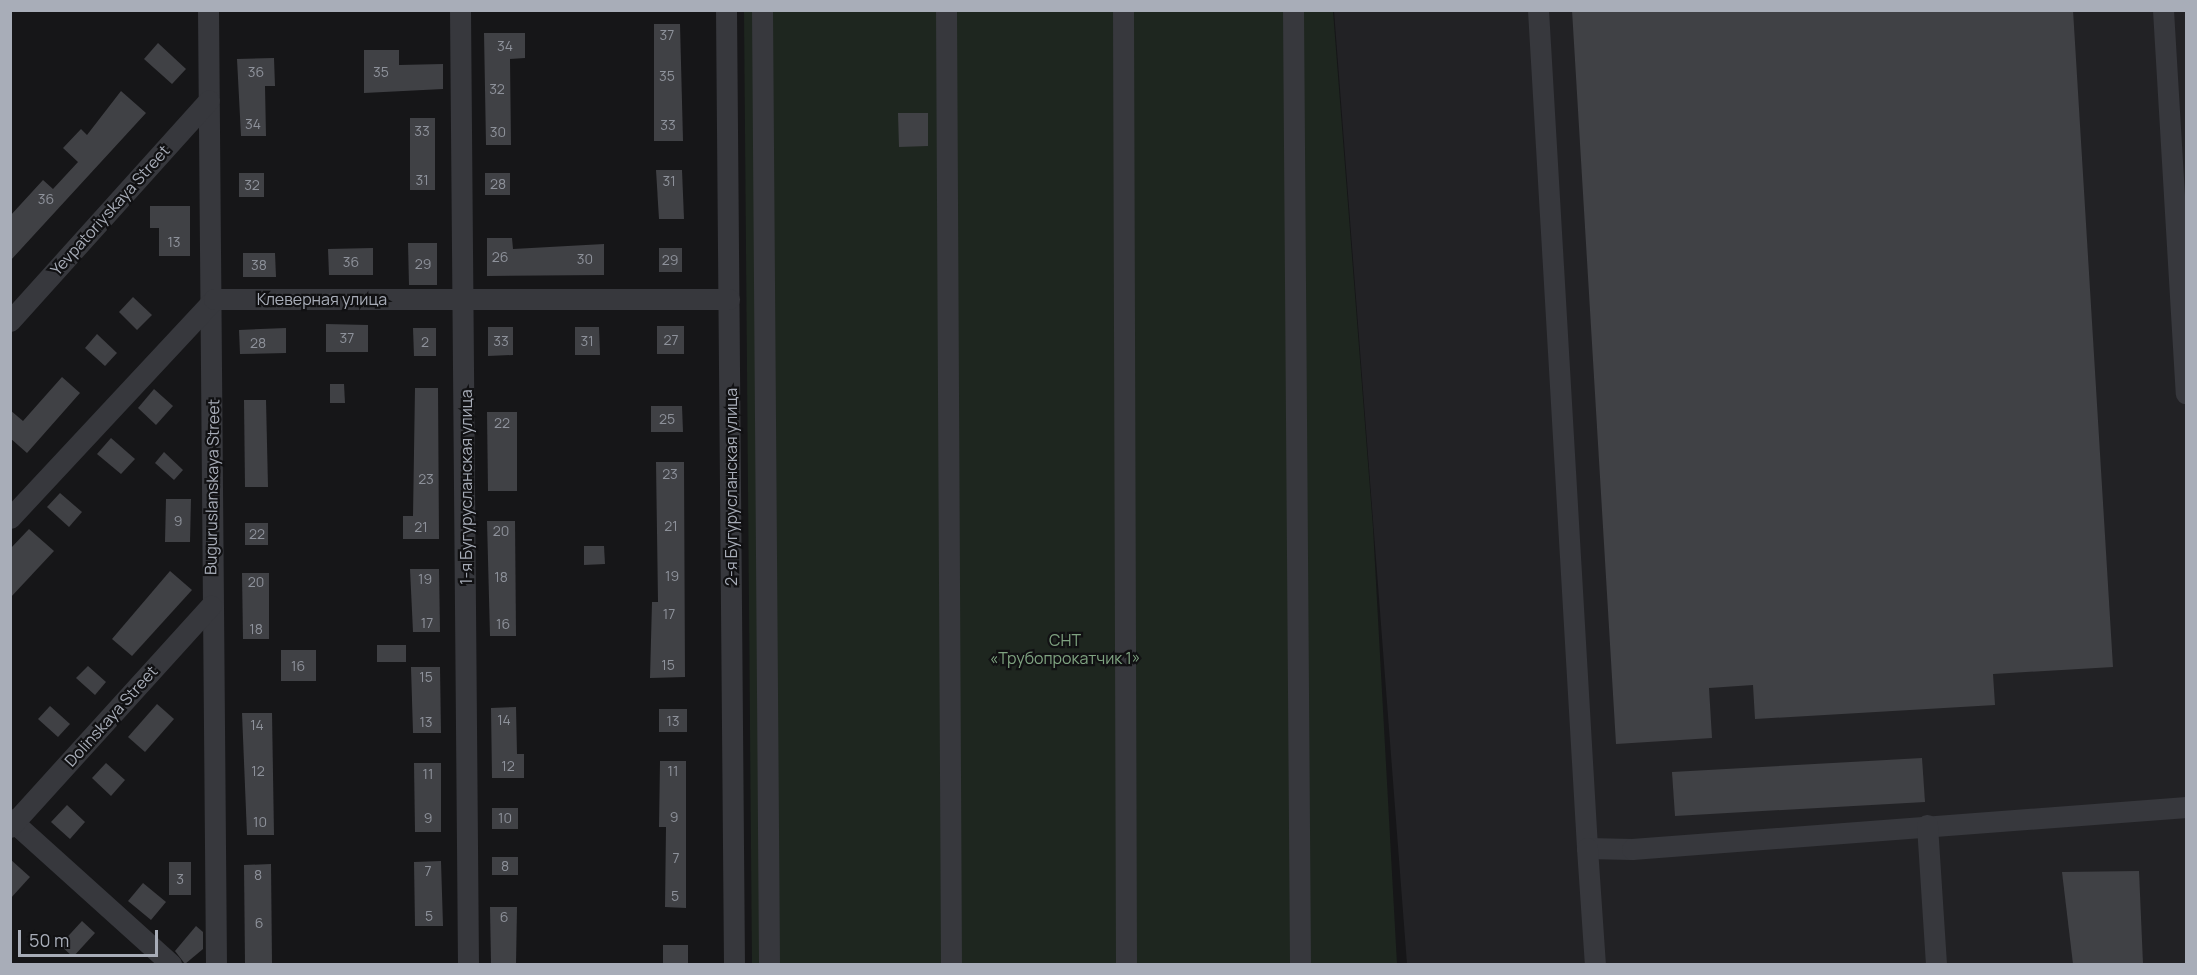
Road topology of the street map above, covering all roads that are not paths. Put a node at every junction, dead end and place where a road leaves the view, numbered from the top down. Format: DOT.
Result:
graph roads {
  1 [pos="208,10"];
  2 [pos="460,10"];
  3 [pos="726,10"];
  4 [pos="762,10"];
  5 [pos="946,10"];
  6 [pos="1123,10"];
  7 [pos="1293,10"];
  8 [pos="1538,10"];
  9 [pos="2163,10"];
  10 [pos="209,100"];
  11 [pos="214,299"];
  12 [pos="465,299"];
  13 [pos="729,299"];
  14 [pos="10,321"];
  15 [pos="2187,393"];
  16 [pos="10,518"];
  17 [pos="211,605"];
  18 [pos="2187,807"];
  19 [pos="12,823"];
  20 [pos="1927,825"];
  21 [pos="1587,848"];
  22 [pos="171,964"];
  23 [pos="216,964"];
  24 [pos="468,964"];
  25 [pos="734,964"];
  26 [pos="769,964"];
  27 [pos="951,964"];
  28 [pos="1126,964"];
  29 [pos="1300,964"];
  30 [pos="1595,964"];
  31 [pos="1936,964"];
  1 -- 10 [label="street, Buguruslanskaya Street"];
  2 -- 12 [label="street, 1-я Бугурусланская улица"];
  3 -- 13 [label="street, 2-я Бугурусланская улица"];
  4 -- 26 [label="street"];
  5 -- 27 [label="street"];
  6 -- 28 [label="street"];
  7 -- 29 [label="street"];
  8 -- 21 [label="street"];
  9 -- 15 [label="street"];
  10 -- 11 [label="street, Buguruslanskaya Street"];
  10 -- 14 [label="street, Yevpatoriyskaya Street"];
  11 -- 12 [label="street, Клеверная улица"];
  11 -- 16 [label="street"];
  11 -- 17 [label="street, Buguruslanskaya Street"];
  12 -- 13 [label="street, Клеверная улица"];
  12 -- 24 [label="street, 1-я Бугурусланская улица"];
  13 -- 25 [label="street, 2-я Бугурусланская улица"];
  17 -- 19 [label="street, Dolinskaya Street"];
  17 -- 23 [label="street, Buguruslanskaya Street"];
  18 -- 20 [label="street"];
  19 -- 22 [label="street"];
  20 -- 21 [label="street"];
  20 -- 31 [label="street"];
  21 -- 30 [label="street"];
}
